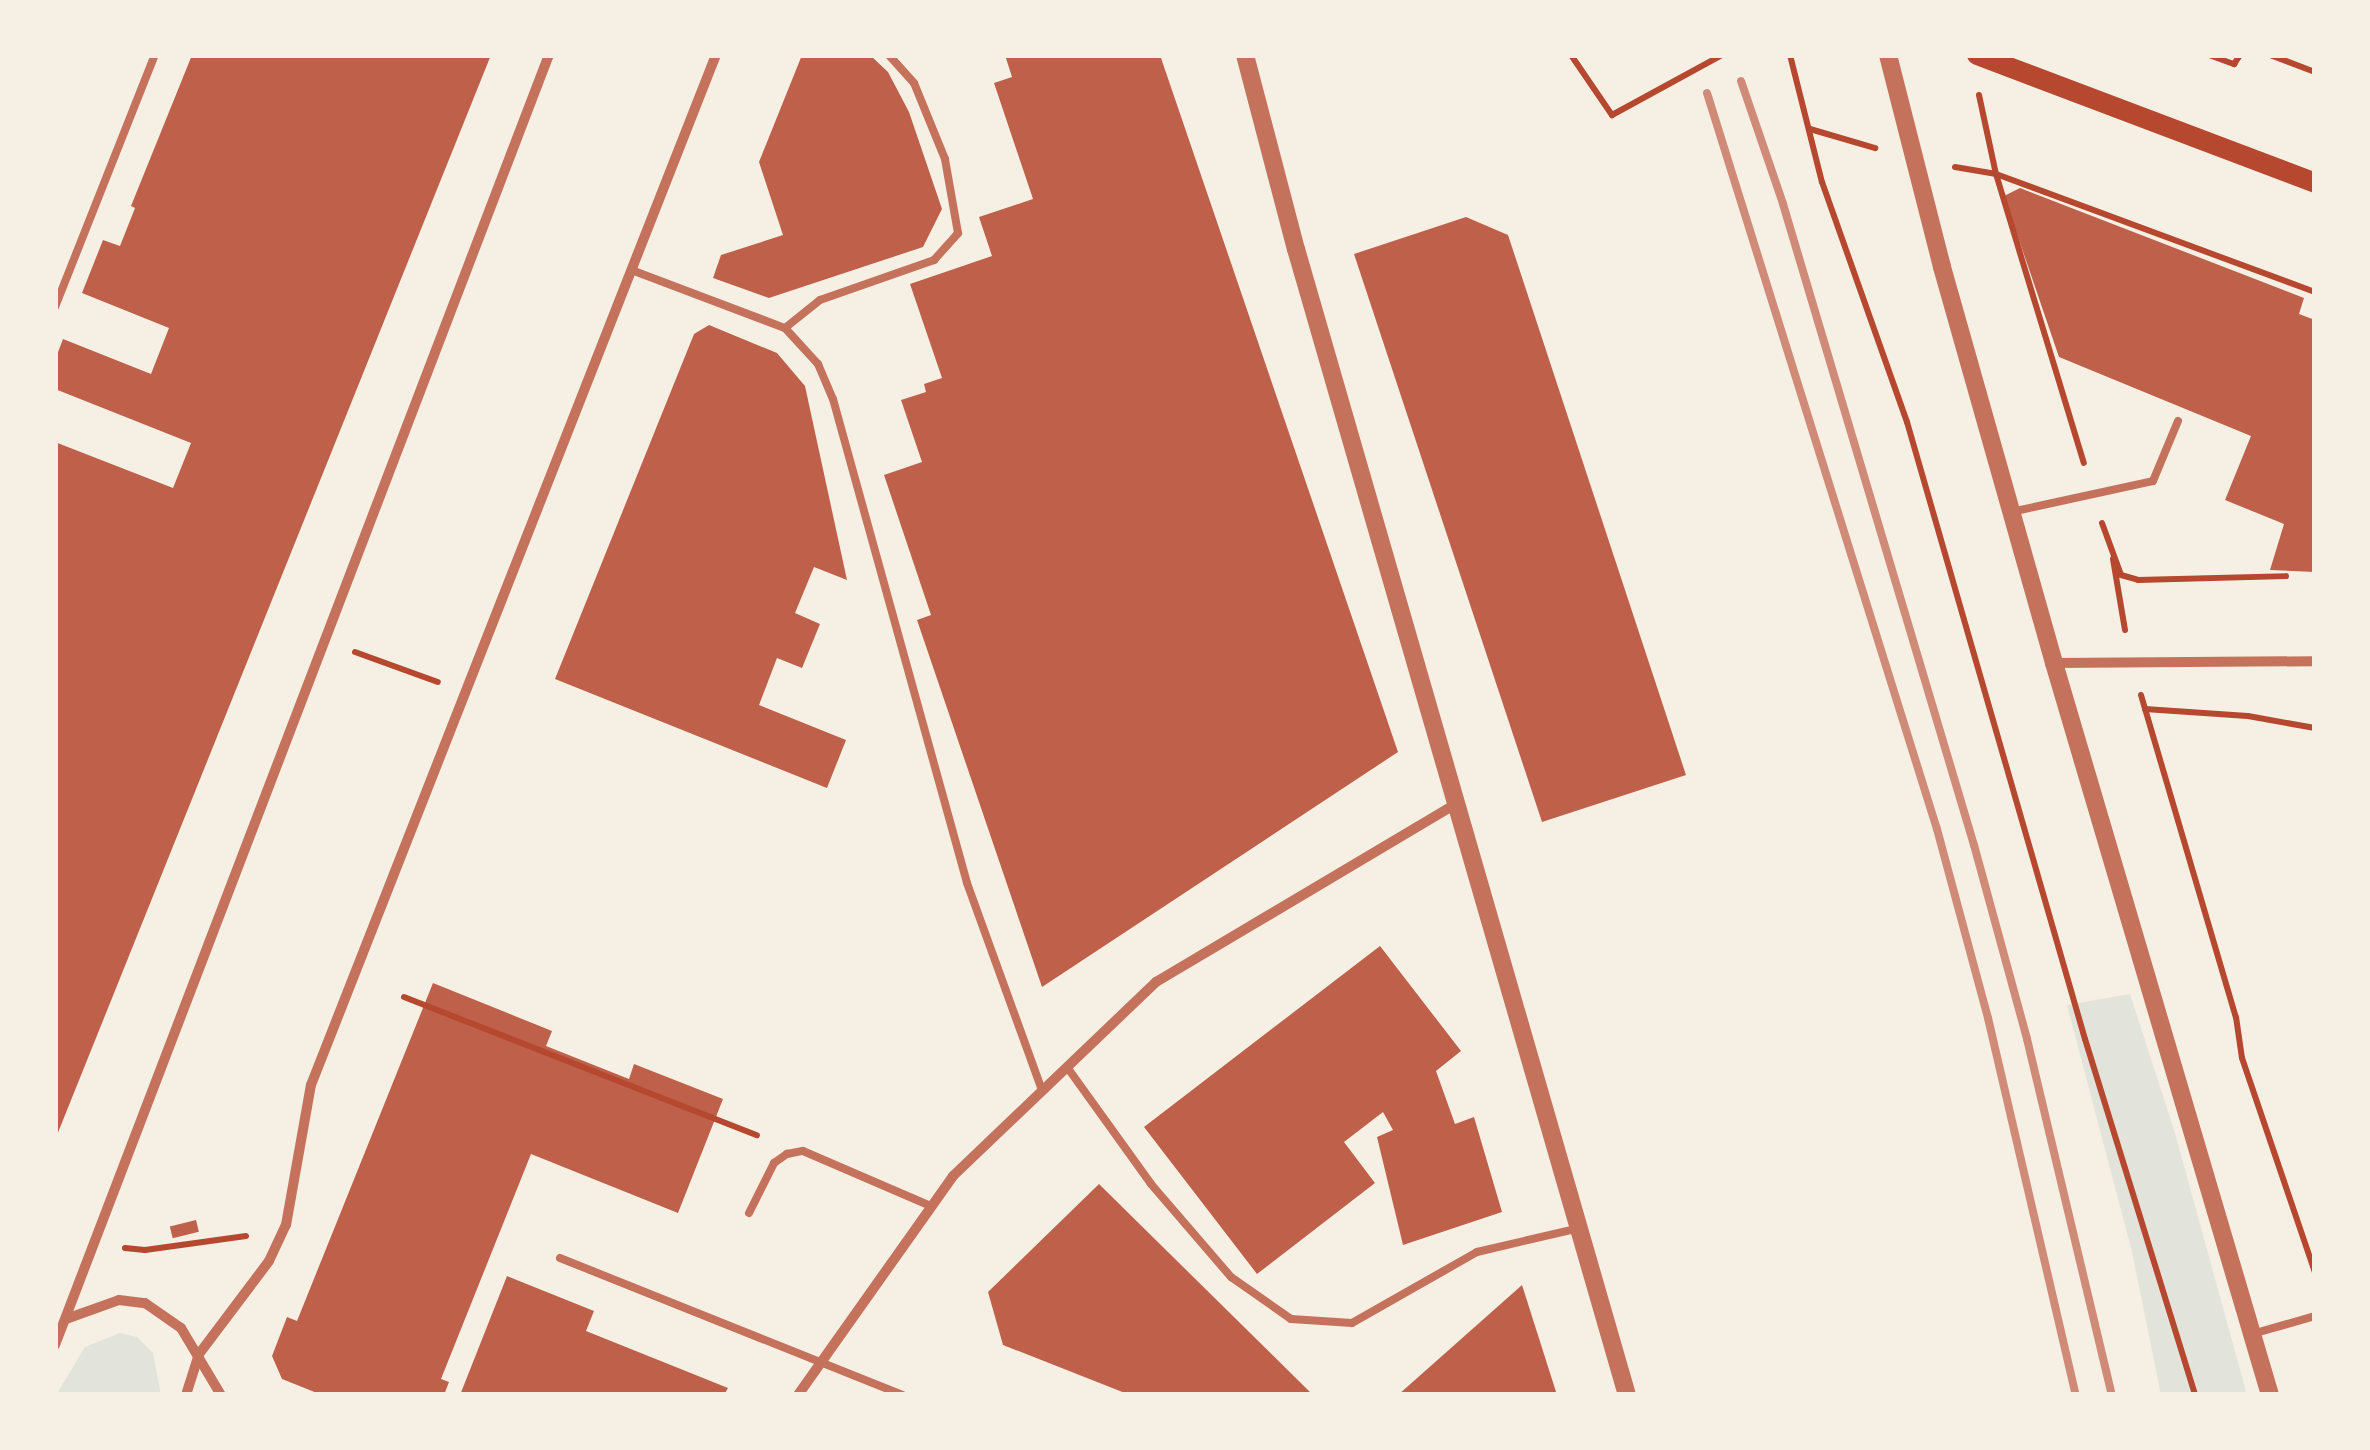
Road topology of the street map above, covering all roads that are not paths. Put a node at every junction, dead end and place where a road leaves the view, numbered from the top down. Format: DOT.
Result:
graph roads {
  1 [pos="155,55"];
  2 [pos="549,55"];
  3 [pos="716,55"];
  4 [pos="890,55"];
  5 [pos="1245,55"];
  6 [pos="1888,55"];
  7 [pos="1977,55"];
  8 [pos="2315,183"];
  9 [pos="634,271"];
  10 [pos="55,307"];
  11 [pos="785,328"];
  12 [pos="2178,421"];
  13 [pos="2011,512"];
  14 [pos="2315,661"];
  15 [pos="2054,663"];
  16 [pos="1456,804"];
  17 [pos="1067,1067"];
  18 [pos="1042,1090"];
  19 [pos="931,1206"];
  20 [pos="749,1213"];
  21 [pos="1579,1228"];
  22 [pos="560,1258"];
  23 [pos="2315,1316"];
  24 [pos="65,1320"];
  25 [pos="2252,1334"];
  26 [pos="55,1345"];
  27 [pos="199,1354"];
  28 [pos="818,1362"];
  29 [pos="186,1395"];
  30 [pos="221,1395"];
  31 [pos="798,1395"];
  32 [pos="903,1395"];
  33 [pos="1627,1395"];
  34 [pos="2270,1395"];
  1 -- 10 [label="lane"];
  2 -- 24 [label="street"];
  3 -- 9 [label="street"];
  4 -- 11 [label="lane"];
  5 -- 16 [label="street"];
  6 -- 13 [label="street"];
  7 -- 8 [label="main road"];
  9 -- 11 [label="lane"];
  9 -- 27 [label="street"];
  11 -- 18 [label="lane"];
  12 -- 13 [label="lane"];
  13 -- 15 [label="street"];
  14 -- 15 [label="street"];
  15 -- 25 [label="street"];
  16 -- 17 [label="street"];
  16 -- 21 [label="street"];
  17 -- 18 [label="street"];
  17 -- 21 [label="lane"];
  18 -- 19 [label="street"];
  19 -- 20 [label="lane"];
  19 -- 28 [label="street"];
  21 -- 33 [label="street"];
  22 -- 28 [label="lane"];
  23 -- 25 [label="lane"];
  24 -- 26 [label="street"];
  24 -- 27 [label="street"];
  25 -- 34 [label="street"];
  27 -- 29 [label="street"];
  27 -- 30 [label="street"];
  28 -- 31 [label="street"];
  28 -- 32 [label="lane"];
}
